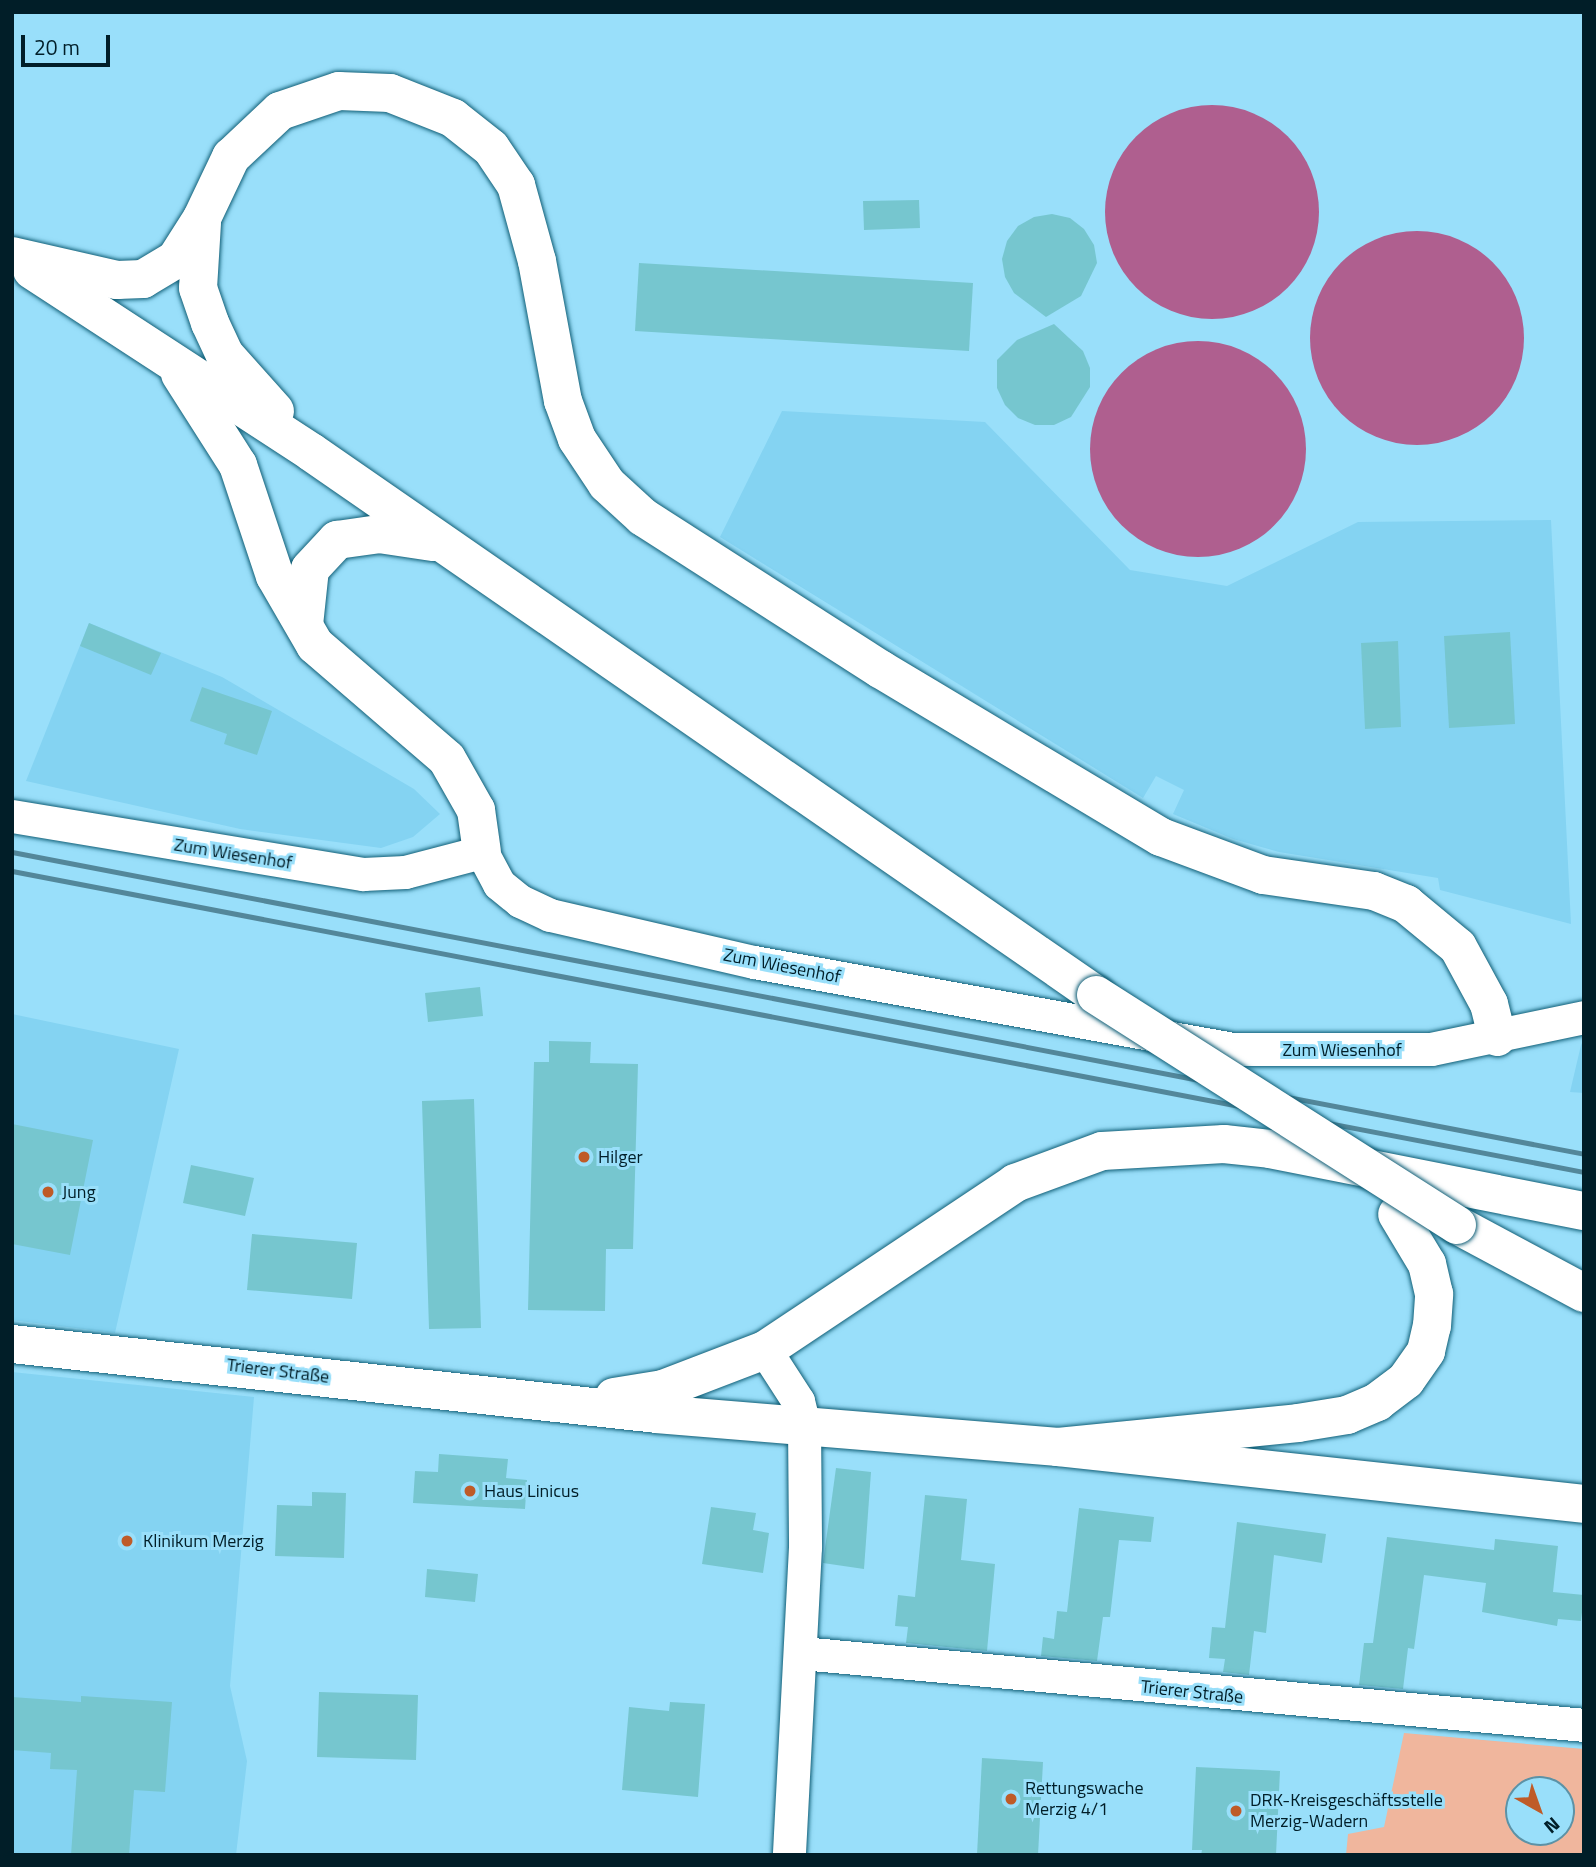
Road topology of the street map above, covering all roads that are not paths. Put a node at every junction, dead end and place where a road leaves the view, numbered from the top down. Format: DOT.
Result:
graph roads {
  1 [pos="202,218"];
  2 [pos="12,257"];
  3 [pos="169,358"];
  4 [pos="311,452"];
  5 [pos="437,542"];
  6 [pos="304,625"];
  7 [pos="12,816"];
  8 [pos="482,852"];
  9 [pos="1584,1017"];
  10 [pos="1497,1037"];
  11 [pos="1309,1135"];
  12 [pos="1584,1211"];
  13 [pos="1584,1293"];
  14 [pos="12,1344"];
  15 [pos="765,1350"];
  16 [pos="544,1402"];
  17 [pos="804,1424"];
  18 [pos="1058,1447"];
  19 [pos="1584,1504"];
  20 [pos="801,1653"];
  21 [pos="1584,1725"];
  22 [pos="789,1855"];
  1 -- 2 [label="main road"];
  1 -- 4 [label="main road"];
  1 -- 10 [label="main road"];
  2 -- 3 [label="main road"];
  3 -- 4 [label="main road"];
  3 -- 6 [label="main road"];
  4 -- 5 [label="main road"];
  5 -- 6 [label="main road"];
  5 -- 11 [label="main road, bridge"];
  6 -- 8 [label="main road"];
  7 -- 8 [label="street, Zum Wiesenhof"];
  8 -- 10 [label="street, Zum Wiesenhof"];
  9 -- 10 [label="street, Zum Wiesenhof"];
  11 -- 13 [label="main road, bridge"];
  11 -- 18 [label="main road"];
  12 -- 15 [label="main road, Trierer Straße"];
  14 -- 16 [label="main road, Trierer Straße"];
  15 -- 16 [label="main road, Trierer Straße"];
  15 -- 17 [label="street"];
  16 -- 17 [label="main road, Trierer Straße"];
  17 -- 18 [label="main road, Trierer Straße"];
  17 -- 20 [label="street"];
  18 -- 19 [label="main road, Trierer Straße"];
  20 -- 21 [label="street, Trierer Straße"];
  20 -- 22 [label="street"];
}
